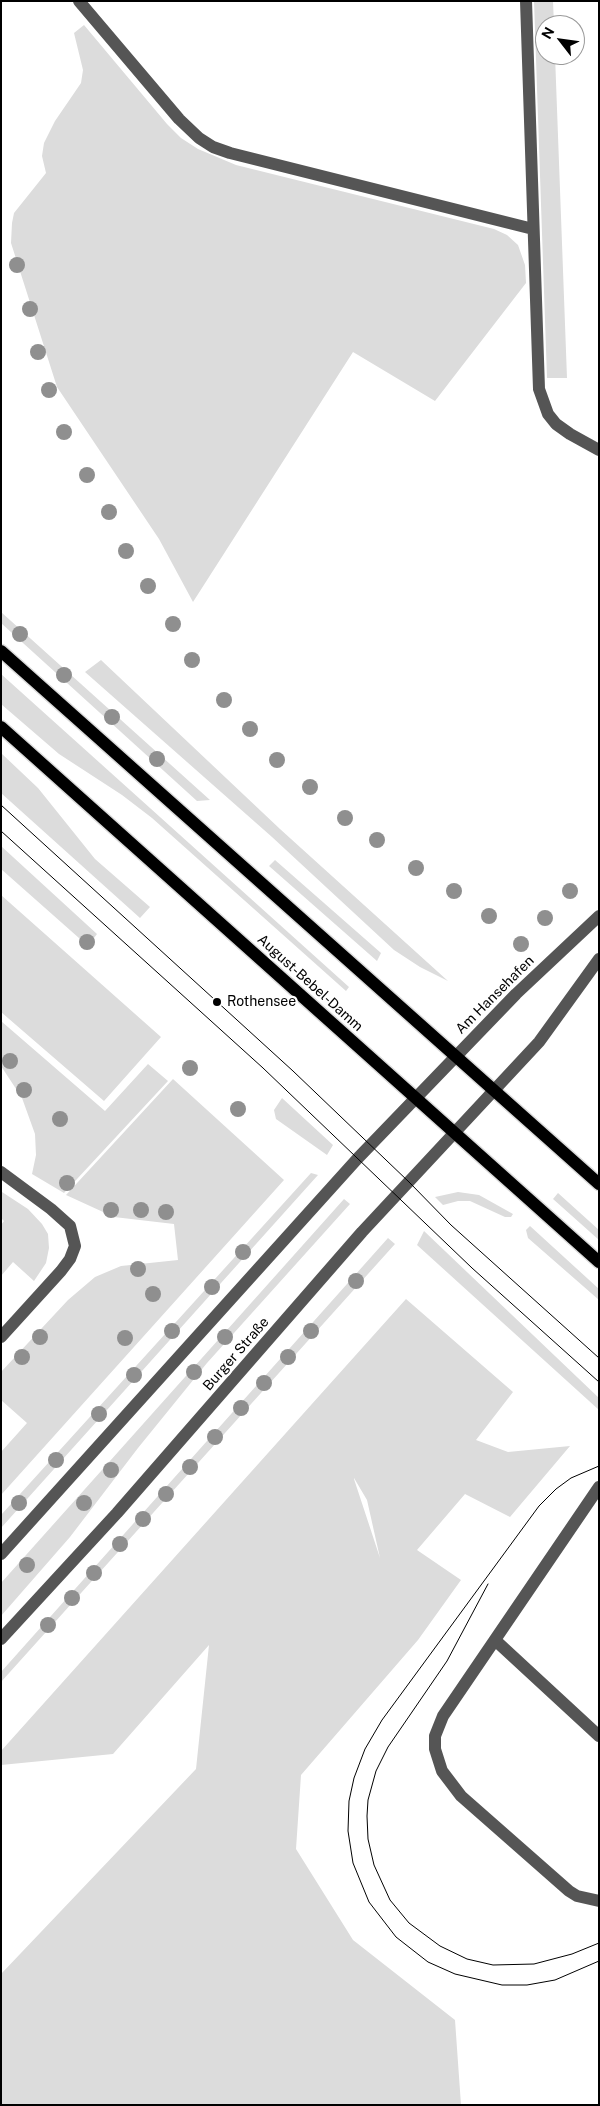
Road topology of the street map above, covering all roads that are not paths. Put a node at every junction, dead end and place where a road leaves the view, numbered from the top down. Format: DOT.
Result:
graph roads {
  1 [pos="78,1"];
  2 [pos="526,1"];
  3 [pos="533,229"];
  4 [pos="599,450"];
  5 [pos="1,651"];
  6 [pos="1,727"];
  7 [pos="599,916"];
  8 [pos="599,959"];
  9 [pos="456,1056"];
  10 [pos="494,1090"];
  11 [pos="416,1098"];
  12 [pos="454,1132"];
  13 [pos="1,1172"];
  14 [pos="599,1184"];
  15 [pos="599,1262"];
  16 [pos="1,1337"];
  17 [pos="599,1487"];
  18 [pos="1,1554"];
  19 [pos="1,1639"];
  20 [pos="495,1640"];
  21 [pos="599,1736"];
  22 [pos="599,1901"];
  1 -- 3 [label="street"];
  2 -- 3 [label="street"];
  3 -- 4 [label="street"];
  5 -- 9 [label="main road"];
  6 -- 11 [label="main road, August-Bebel-Damm"];
  7 -- 9 [label="street, Am Hansehafen"];
  8 -- 10 [label="street"];
  9 -- 10 [label="main road"];
  9 -- 11 [label="street, Am Hansehafen"];
  10 -- 12 [label="street, Burger Straße"];
  10 -- 14 [label="main road"];
  11 -- 12 [label="main road, August-Bebel-Damm"];
  11 -- 18 [label="street"];
  12 -- 15 [label="main road, August-Bebel-Damm"];
  12 -- 19 [label="street, Burger Straße"];
  13 -- 16 [label="street"];
  17 -- 20 [label="street"];
  20 -- 21 [label="street"];
  20 -- 22 [label="street"];
}
